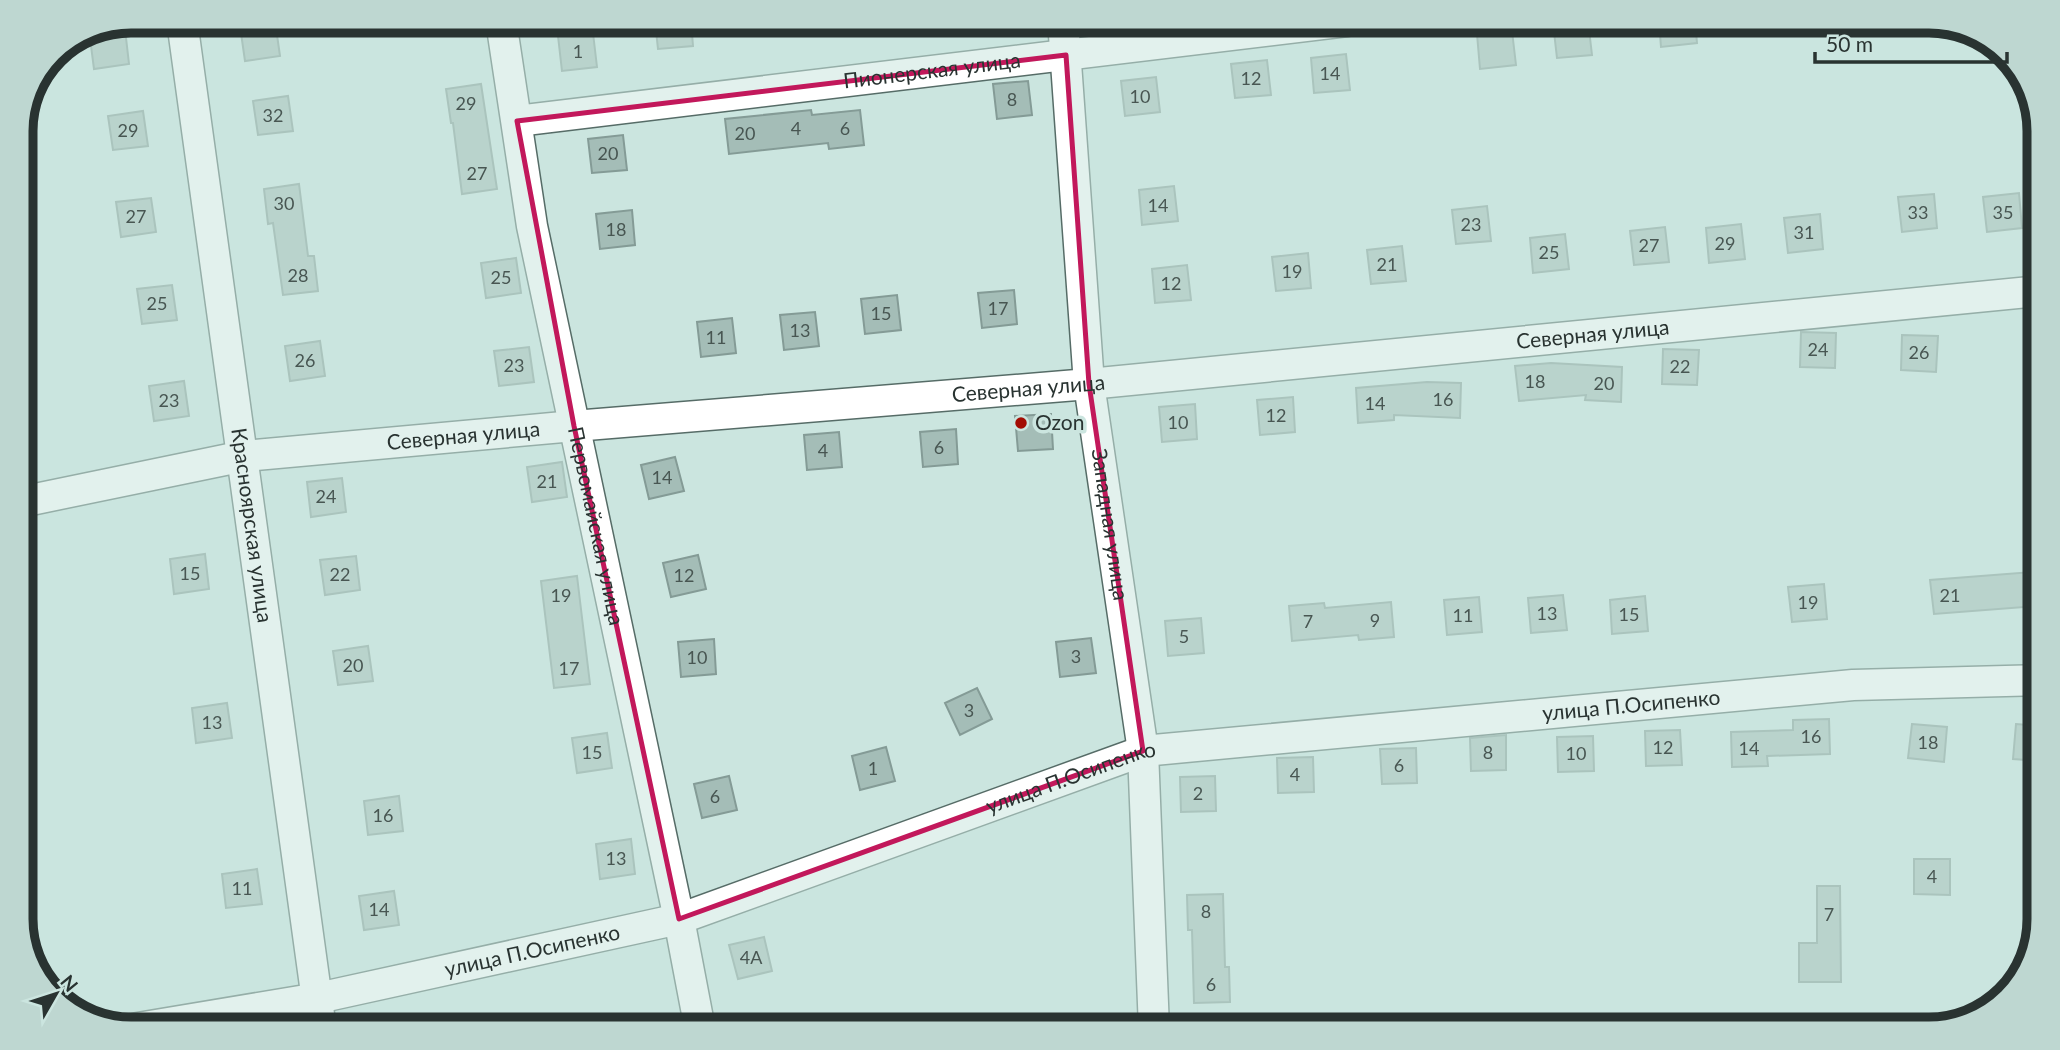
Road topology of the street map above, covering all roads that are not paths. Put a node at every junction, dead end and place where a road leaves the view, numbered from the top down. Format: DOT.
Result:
graph roads {
  1 [pos="184,33"];
  2 [pos="503,33"];
  3 [pos="1064,33"];
  4 [pos="1248,33"];
  5 [pos="1066,55"];
  6 [pos="517,121"];
  7 [pos="2027,292"];
  8 [pos="1089,384"];
  9 [pos="574,426"];
  10 [pos="244,456"];
  11 [pos="33,500"];
  12 [pos="2027,680"];
  13 [pos="1143,751"];
  14 [pos="679,919"];
  15 [pos="318,998"];
  16 [pos="204,1017"];
  17 [pos="320,1017"];
  18 [pos="698,1017"];
  19 [pos="1154,1017"];
  1 -- 10 [label="street, Красноярская улица"];
  2 -- 6 [label="street, Первомайская улица"];
  3 -- 5 [label="street, Западная улица"];
  4 -- 5 [label="street, Пионерская улица"];
  5 -- 6 [label="street, Пионерская улица"];
  5 -- 8 [label="street, Западная улица"];
  6 -- 9 [label="street, Первомайская улица"];
  7 -- 8 [label="street, Северная улица"];
  8 -- 9 [label="street, Северная улица"];
  8 -- 13 [label="street, Западная улица"];
  9 -- 10 [label="street, Северная улица"];
  9 -- 14 [label="street, Первомайская улица"];
  10 -- 11 [label="street, Северная улица"];
  10 -- 15 [label="street, Красноярская улица"];
  12 -- 13 [label="street, улица П.Осипенко"];
  13 -- 14 [label="street, улица П.Осипенко"];
  13 -- 19 [label="street, Западная улица"];
  14 -- 15 [label="street, улица П.Осипенко"];
  14 -- 18 [label="street, Первомайская улица"];
  15 -- 16 [label="street, улица П.Осипенко"];
  15 -- 17 [label="street, Красноярская улица"];
}
